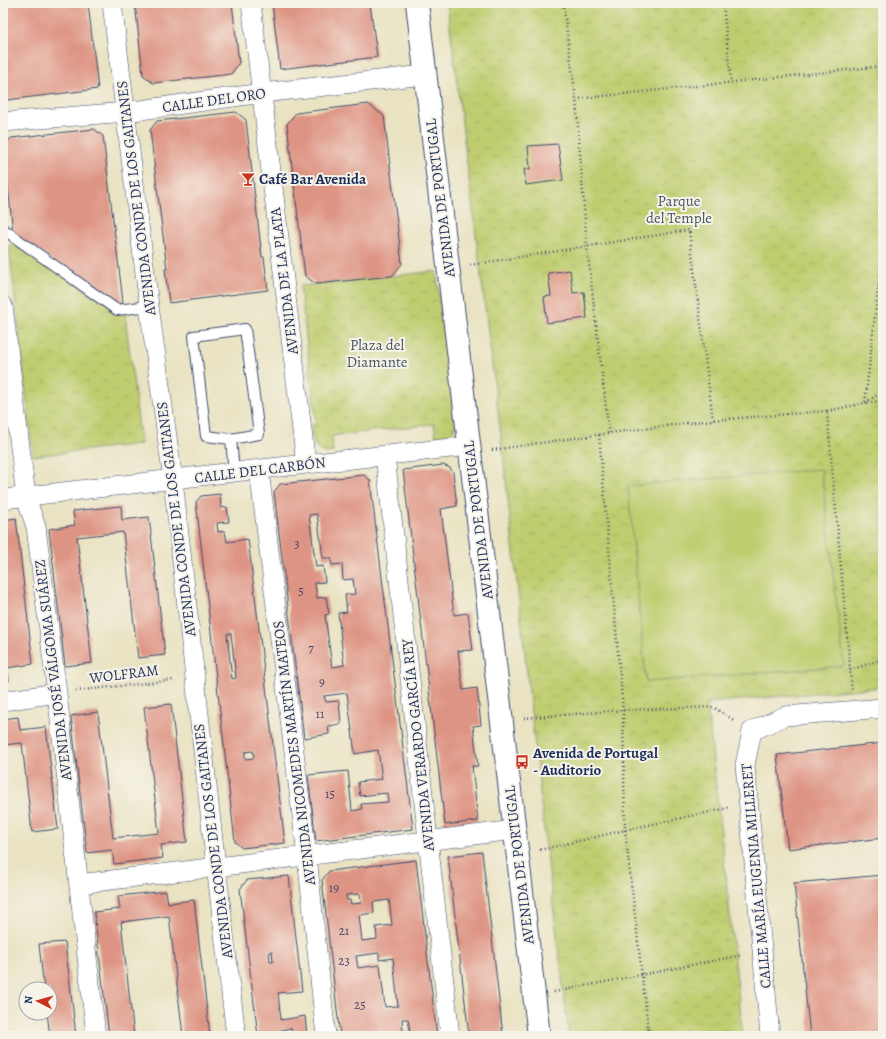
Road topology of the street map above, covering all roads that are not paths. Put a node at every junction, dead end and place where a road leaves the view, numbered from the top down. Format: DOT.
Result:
graph roads {
  1 [pos="112,3"];
  2 [pos="251,3"];
  3 [pos="417,3"];
  4 [pos="426,75"];
  5 [pos="262,93"];
  6 [pos="126,112"];
  7 [pos="3,122"];
  8 [pos="3,229"];
  9 [pos="3,306"];
  10 [pos="149,306"];
  11 [pos="231,439"];
  12 [pos="470,450"];
  13 [pos="385,455"];
  14 [pos="306,464"];
  15 [pos="260,470"];
  16 [pos="234,472"];
  17 [pos="173,480"];
  18 [pos="26,497"];
  19 [pos="3,500"];
  20 [pos="57,693"];
  21 [pos="3,700"];
  22 [pos="883,708"];
  23 [pos="515,830"];
  24 [pos="428,841"];
  25 [pos="307,856"];
  26 [pos="216,867"];
  27 [pos="79,884"];
  28 [pos="96,1036"];
  29 [pos="236,1036"];
  30 [pos="326,1036"];
  31 [pos="450,1036"];
  32 [pos="539,1036"];
  33 [pos="770,1036"];
  1 -- 6 [label="street, AVENIDA CONDE DE LOS GAITANES"];
  2 -- 5 [label="street, AVENIDA DE LA PLATA"];
  3 -- 4 [label="main road, AVENIDA DE PORTUGAL"];
  4 -- 5 [label="street, CALLE DEL ORO"];
  4 -- 12 [label="main road, AVENIDA DE PORTUGAL"];
  5 -- 6 [label="street, CALLE DEL ORO"];
  5 -- 14 [label="street, AVENIDA DE LA PLATA"];
  6 -- 7 [label="street, CALLE DEL ORO"];
  6 -- 10 [label="street, AVENIDA CONDE DE LOS GAITANES"];
  8 -- 10 [label="lane"];
  9 -- 18 [label="street, AVENIDA JOSÉ VÁLGOMA SUÁREZ"];
  10 -- 17 [label="street, AVENIDA CONDE DE LOS GAITANES"];
  11 -- 11 [label="lane"];
  11 -- 16 [label="lane"];
  12 -- 13 [label="street, CALLE DEL CARBÓN"];
  12 -- 23 [label="main road, AVENIDA DE PORTUGAL"];
  13 -- 14 [label="street, CALLE DEL CARBÓN"];
  13 -- 24 [label="street, AVENIDA VERARDO GARCÍA REY"];
  14 -- 15 [label="street, CALLE DEL CARBÓN"];
  15 -- 16 [label="street, CALLE DEL CARBÓN"];
  15 -- 25 [label="street, AVENIDA NICOMEDES MARTÍN MATEOS"];
  16 -- 17 [label="street, CALLE DEL CARBÓN"];
  17 -- 18 [label="street, CALLE DEL CARBÓN"];
  17 -- 26 [label="street, AVENIDA CONDE DE LOS GAITANES"];
  18 -- 19 [label="street, CALLE DEL CARBÓN"];
  18 -- 20 [label="street, AVENIDA JOSÉ VÁLGOMA SUÁREZ"];
  20 -- 21 [label="street"];
  20 -- 27 [label="street, AVENIDA JOSÉ VÁLGOMA SUÁREZ"];
  22 -- 33 [label="street, CALLE MARÍA EUGENIA MILLERET"];
  23 -- 24 [label="street"];
  23 -- 32 [label="main road, AVENIDA DE PORTUGAL"];
  24 -- 25 [label="street"];
  24 -- 31 [label="street, AVENIDA VERARDO GARCÍA REY"];
  25 -- 26 [label="street"];
  25 -- 30 [label="street, AVENIDA NICOMEDES MARTÍN MATEOS"];
  26 -- 27 [label="street"];
  26 -- 29 [label="street, AVENIDA CONDE DE LOS GAITANES"];
  27 -- 28 [label="street, AVENIDA JOSÉ VÁLGOMA SUÁREZ"];
}
